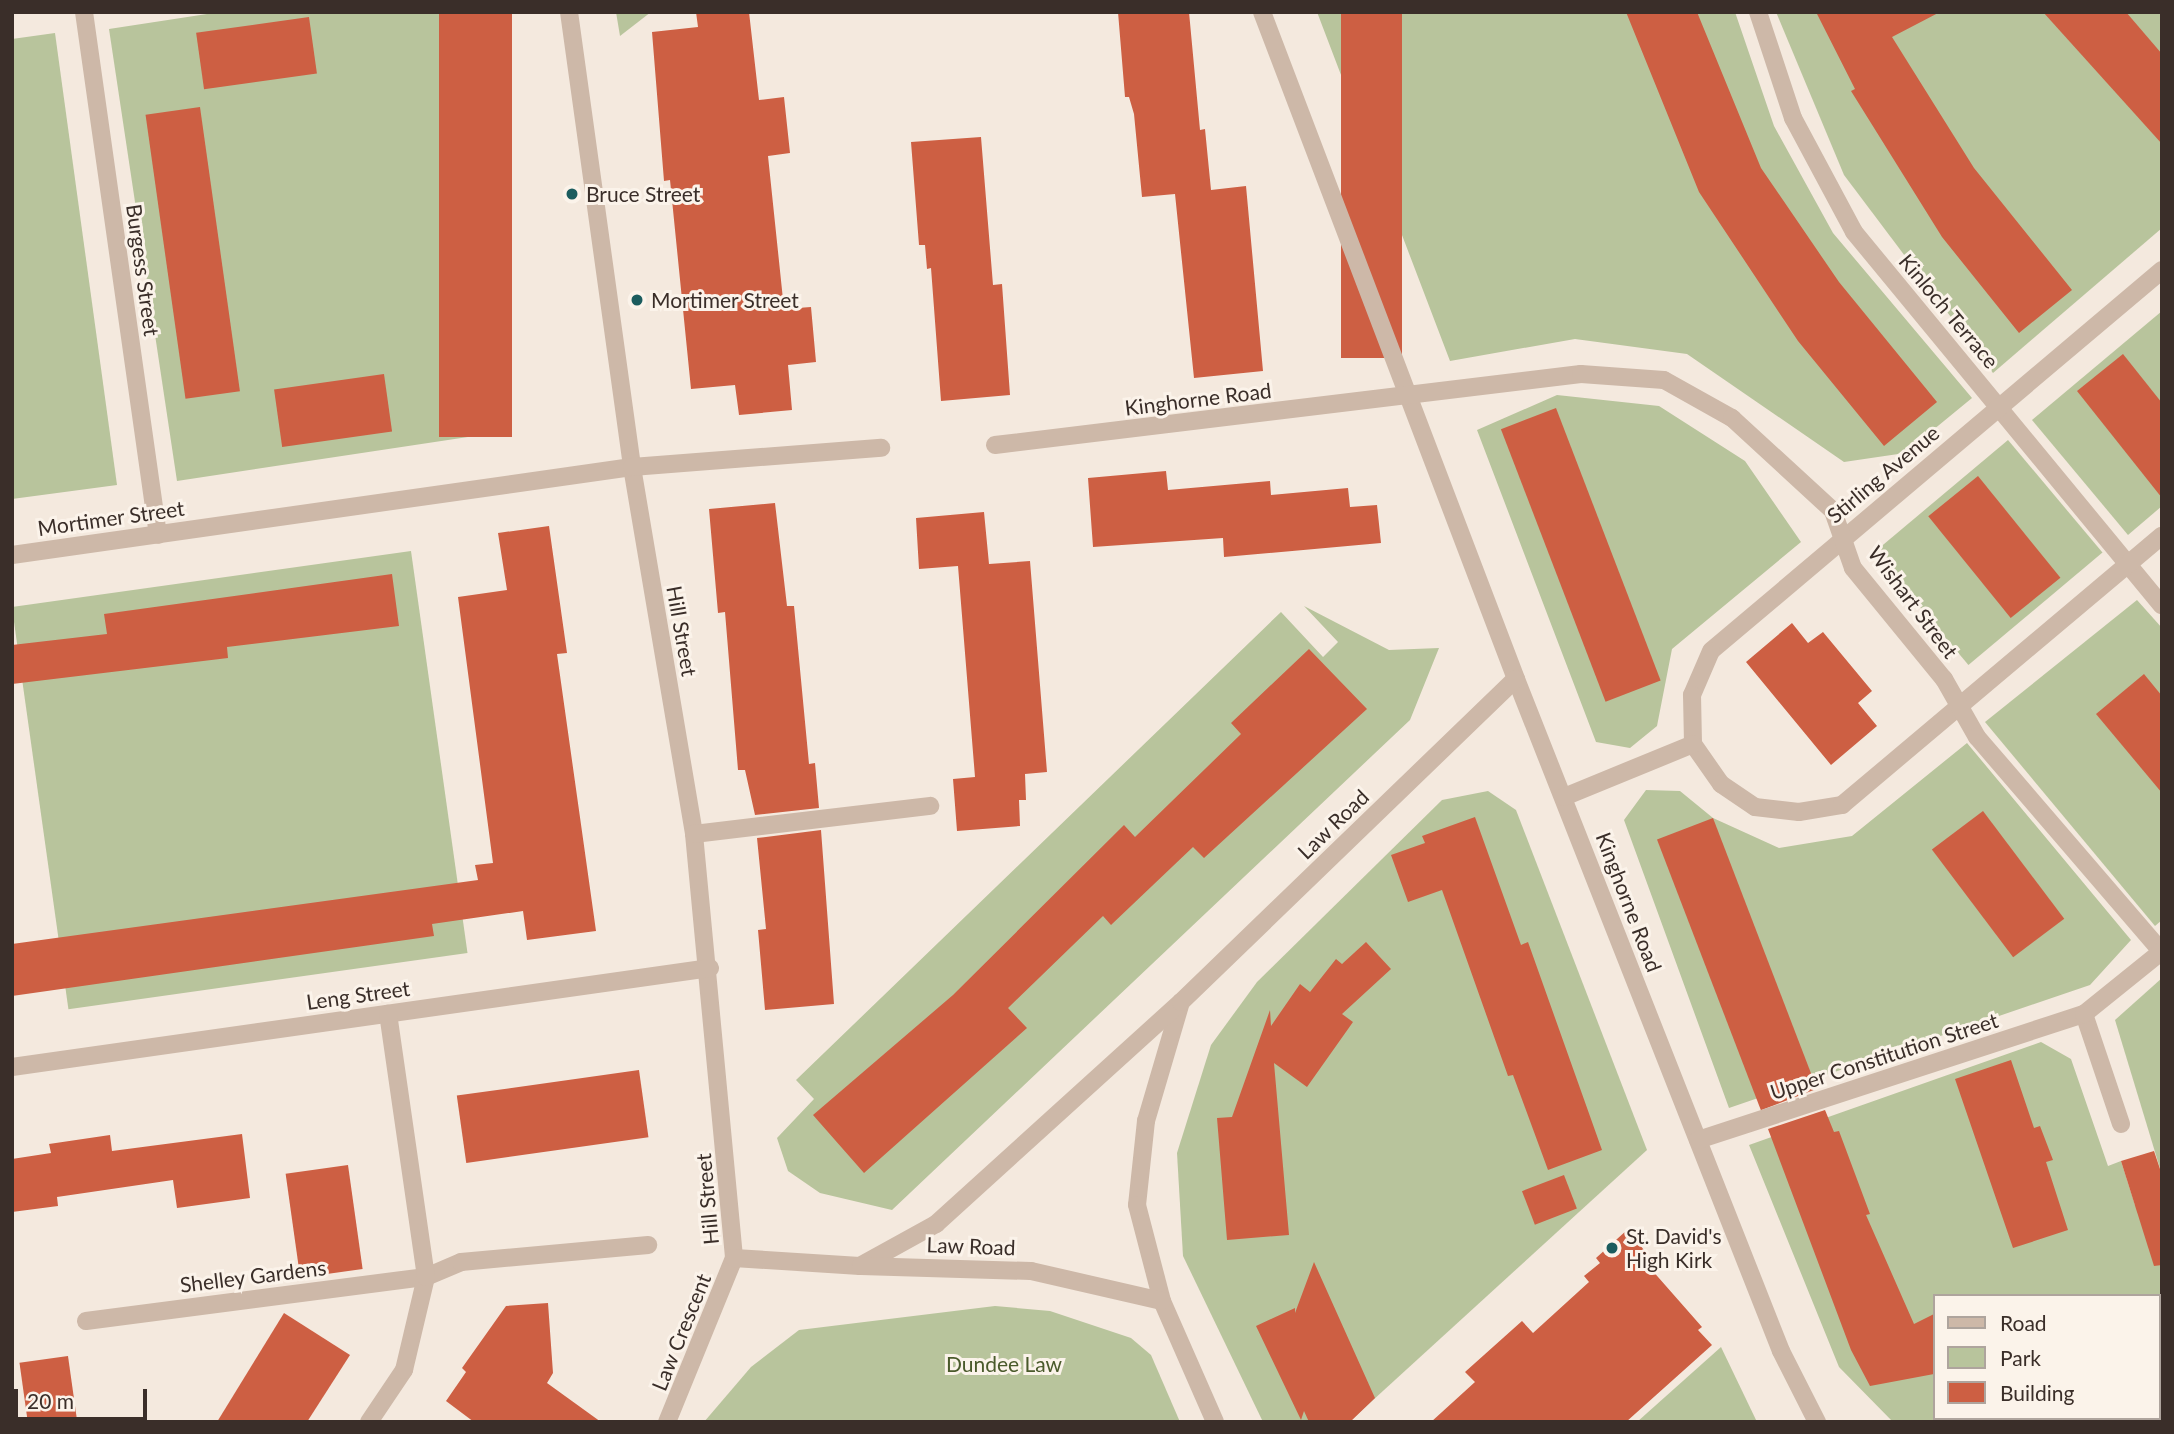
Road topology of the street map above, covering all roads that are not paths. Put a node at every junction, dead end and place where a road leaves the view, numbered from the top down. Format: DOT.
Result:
graph roads {
  1 [pos="84,12"];
  2 [pos="569,12"];
  3 [pos="1262,12"];
  4 [pos="1758,12"];
  5 [pos="2162,270"];
  6 [pos="1407,396"];
  7 [pos="1998,407"];
  8 [pos="995,446"];
  9 [pos="881,447"];
  10 [pos="632,467"];
  11 [pos="158,535"];
  12 [pos="2162,536"];
  13 [pos="1843,538"];
  14 [pos="12,555"];
  15 [pos="2126,565"];
  16 [pos="2162,605"];
  17 [pos="1516,679"];
  18 [pos="1960,705"];
  19 [pos="1693,744"];
  20 [pos="1564,797"];
  21 [pos="930,806"];
  22 [pos="694,834"];
  23 [pos="2162,951"];
  24 [pos="710,968"];
  25 [pos="1181,1002"];
  26 [pos="388,1014"];
  27 [pos="2084,1014"];
  28 [pos="12,1067"];
  29 [pos="2121,1124"];
  30 [pos="1698,1140"];
  31 [pos="648,1245"];
  32 [pos="734,1258"];
  33 [pos="860,1266"];
  34 [pos="426,1277"];
  35 [pos="1162,1301"];
  36 [pos="86,1321"];
  37 [pos="369,1422"];
  38 [pos="667,1422"];
  39 [pos="1215,1422"];
  40 [pos="1817,1422"];
  1 -- 11 [label="street, Burgess Street"];
  2 -- 10 [label="street, Hill Street"];
  3 -- 6 [label="street, Kinghorne Road"];
  4 -- 7 [label="street, Kinloch Terrace"];
  5 -- 7 [label="street, Stirling Avenue"];
  6 -- 8 [label="street, Kinghorne Road"];
  6 -- 13 [label="street, Wishart Street"];
  6 -- 17 [label="street, Kinghorne Road"];
  7 -- 13 [label="street, Stirling Avenue"];
  7 -- 15 [label="street, Kinloch Terrace"];
  9 -- 10 [label="street, Mortimer Street"];
  10 -- 11 [label="street, Mortimer Street"];
  10 -- 22 [label="street, Hill Street"];
  11 -- 14 [label="street, Mortimer Street"];
  12 -- 15 [label="street"];
  13 -- 18 [label="street, Wishart Street"];
  13 -- 19 [label="street, Stirling Avenue"];
  15 -- 16 [label="street, Kinloch Terrace"];
  15 -- 18 [label="street"];
  17 -- 20 [label="street, Kinghorne Road"];
  17 -- 25 [label="street, Law Road"];
  18 -- 19 [label="street"];
  18 -- 23 [label="street, Wishart Street"];
  19 -- 20 [label="street"];
  20 -- 30 [label="street, Kinghorne Road"];
  21 -- 22 [label="street"];
  22 -- 24 [label="street, Hill Street"];
  23 -- 27 [label="street, Upper Constitution Street"];
  24 -- 26 [label="street, Leng Street"];
  24 -- 32 [label="street, Hill Street"];
  25 -- 33 [label="street, Law Road"];
  25 -- 35 [label="street, Law Road"];
  26 -- 28 [label="street, Leng Street"];
  26 -- 34 [label="street"];
  27 -- 29 [label="street"];
  27 -- 30 [label="street, Upper Constitution Street"];
  30 -- 40 [label="street, Kinghorne Road"];
  31 -- 34 [label="street, Shelley Gardens"];
  32 -- 33 [label="street, Law Road"];
  32 -- 38 [label="street, Law Crescent"];
  33 -- 35 [label="street, Law Road"];
  34 -- 36 [label="street, Shelley Gardens"];
  34 -- 37 [label="street"];
  35 -- 39 [label="street, Law Road"];
}
